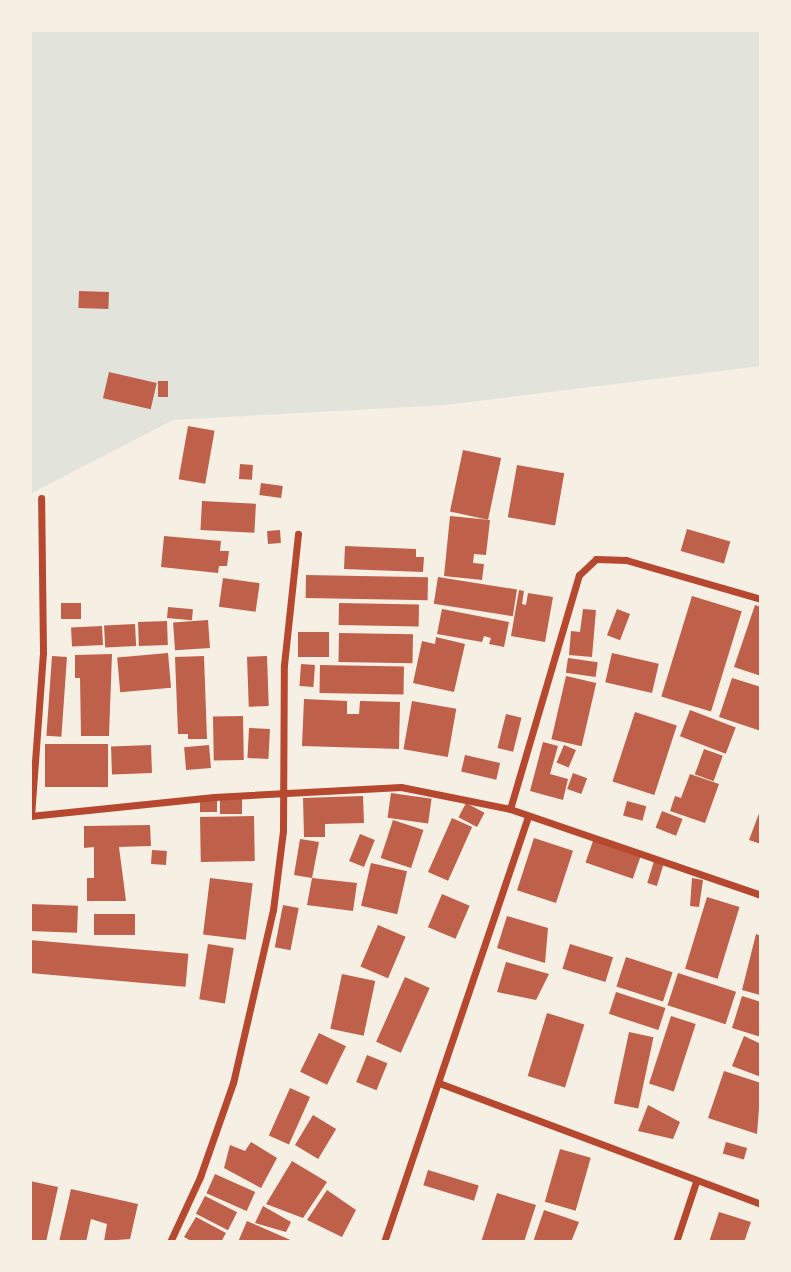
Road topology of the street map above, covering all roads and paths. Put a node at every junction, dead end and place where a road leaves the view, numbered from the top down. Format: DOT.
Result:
graph roads {
  1 [pos="41,498"];
  2 [pos="298,534"];
  3 [pos="761,599"];
  4 [pos="283,792"];
  5 [pos="510,810"];
  6 [pos="30,816"];
  7 [pos="528,817"];
  8 [pos="761,895"];
  9 [pos="439,1083"];
  10 [pos="696,1182"];
  11 [pos="761,1204"];
  12 [pos="170,1242"];
  13 [pos="384,1242"];
  14 [pos="676,1242"];
  1 -- 6 [label="street"];
  2 -- 4 [label="street"];
  3 -- 5 [label="street"];
  4 -- 5 [label="street"];
  4 -- 6 [label="street"];
  4 -- 12 [label="street"];
  5 -- 7 [label="street"];
  7 -- 8 [label="street"];
  7 -- 9 [label="street"];
  9 -- 10 [label="street"];
  9 -- 13 [label="street"];
  10 -- 11 [label="street"];
  10 -- 14 [label="street"];
}
